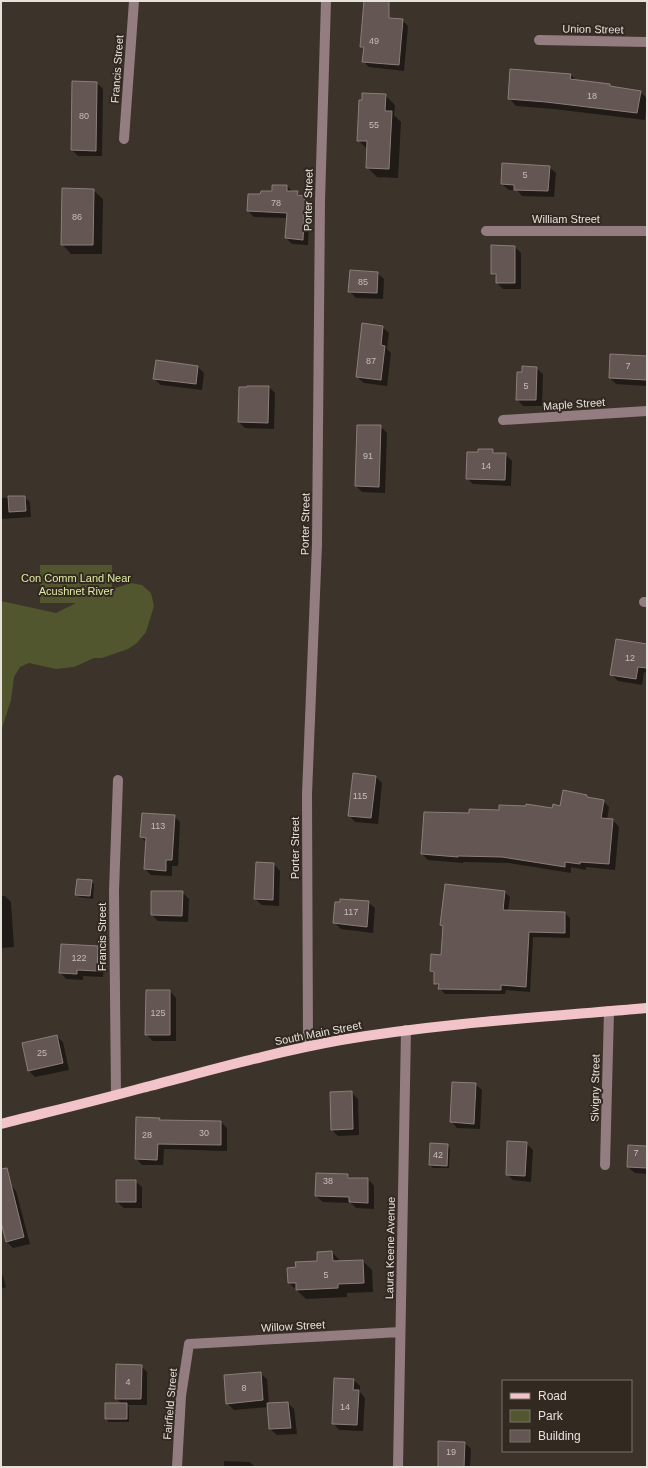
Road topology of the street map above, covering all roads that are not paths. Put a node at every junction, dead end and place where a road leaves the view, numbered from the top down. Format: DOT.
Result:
graph roads {
  1 [pos="134,1"];
  2 [pos="326,1"];
  3 [pos="539,40"];
  4 [pos="647,42"];
  5 [pos="124,139"];
  6 [pos="486,231"];
  7 [pos="647,231"];
  8 [pos="647,411"];
  9 [pos="503,420"];
  10 [pos="118,780"];
  11 [pos="647,1008"];
  12 [pos="609,1011"];
  13 [pos="406,1030"];
  14 [pos="308,1046"];
  15 [pos="116,1095"];
  16 [pos="1,1124"];
  17 [pos="605,1165"];
  18 [pos="400,1332"];
  19 [pos="188,1344"];
  20 [pos="177,1467"];
  21 [pos="398,1467"];
  1 -- 5 [label="street, Francis Street"];
  2 -- 14 [label="street, Porter Street"];
  3 -- 4 [label="street, Union Street"];
  6 -- 7 [label="street, William Street"];
  8 -- 9 [label="street, Maple Street"];
  10 -- 15 [label="street, Francis Street"];
  11 -- 12 [label="main road, South Main Street"];
  12 -- 13 [label="main road, South Main Street"];
  12 -- 17 [label="street, Sivigny Street"];
  13 -- 14 [label="main road, South Main Street"];
  13 -- 18 [label="street, Laura Keene Avenue"];
  14 -- 15 [label="main road, South Main Street"];
  15 -- 16 [label="main road, South Main Street"];
  18 -- 19 [label="street, Willow Street"];
  18 -- 21 [label="street, Laura Keene Avenue"];
  19 -- 20 [label="street, Fairfield Street"];
}
